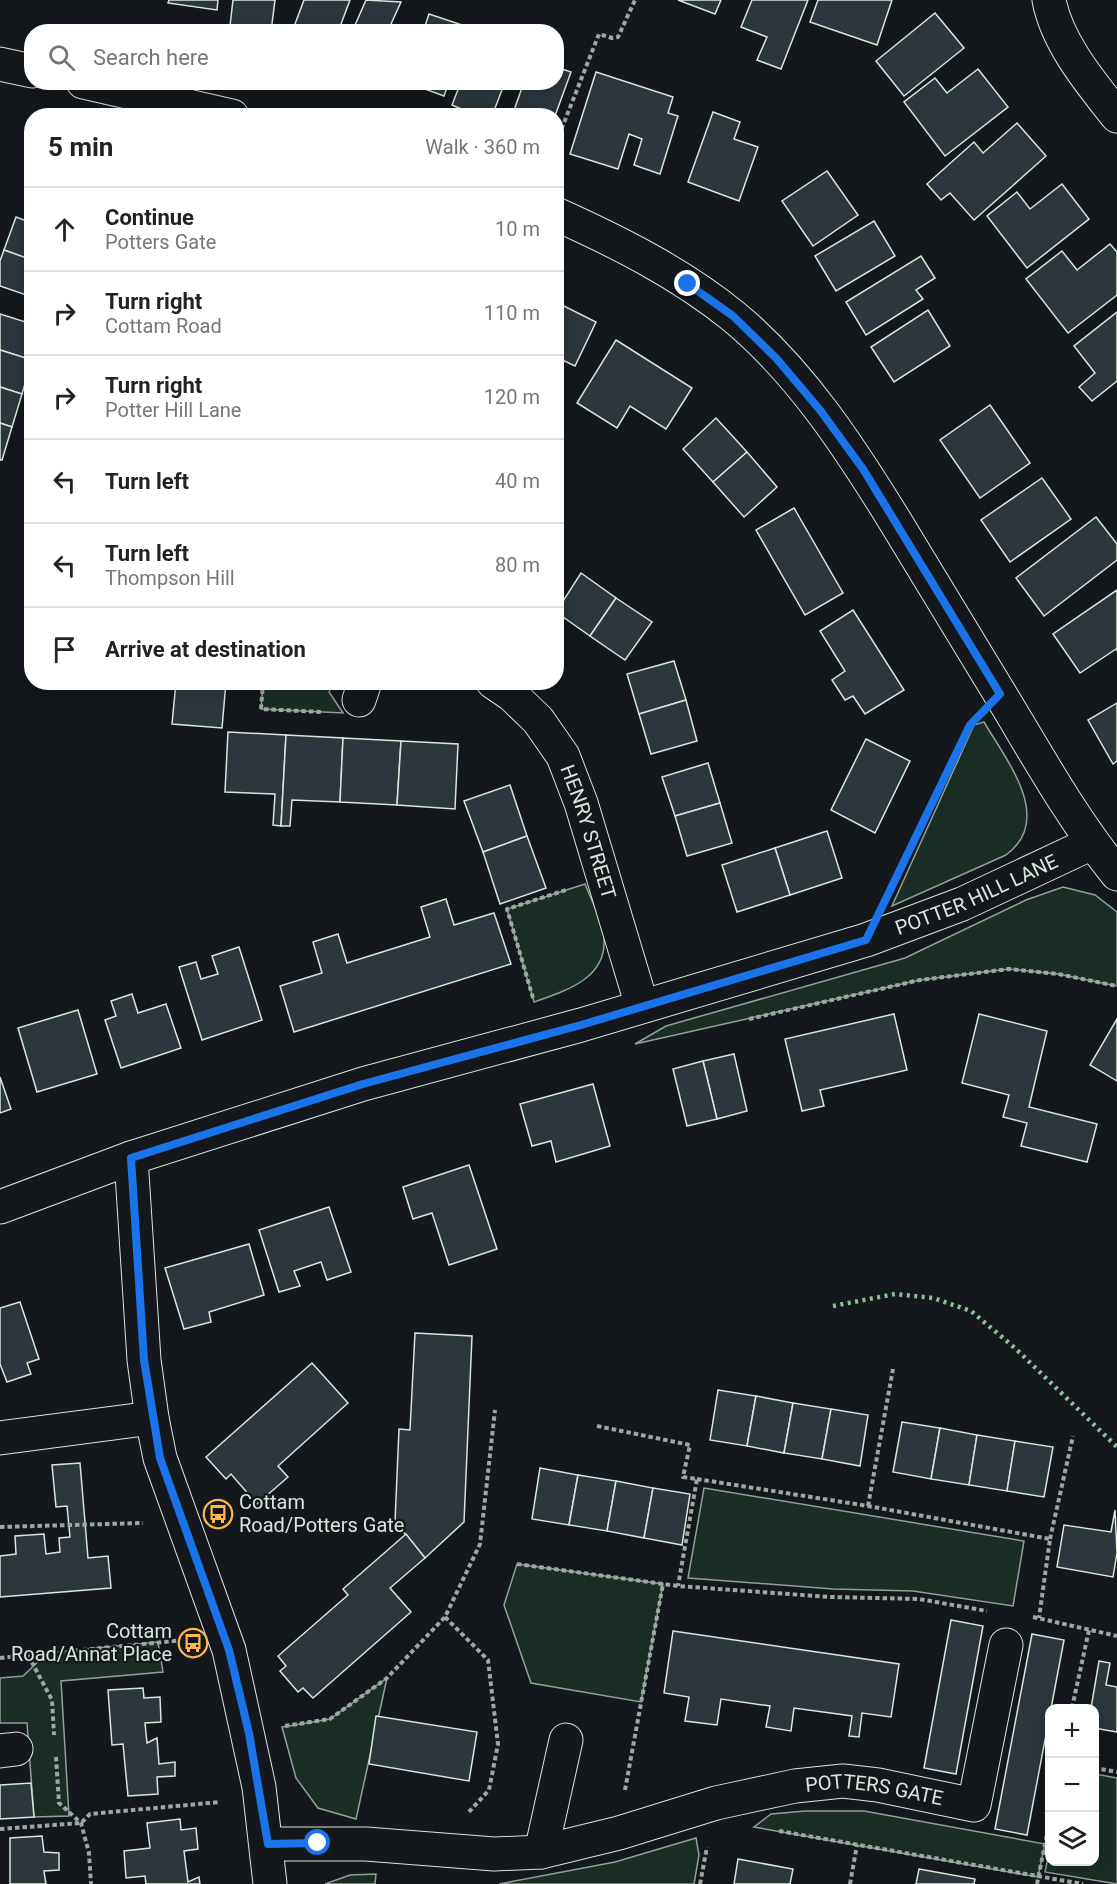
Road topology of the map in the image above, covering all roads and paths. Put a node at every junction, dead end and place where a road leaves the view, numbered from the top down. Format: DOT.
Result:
graph roads {
  1 [pos="635,0"];
  2 [pos="1049,0"];
  3 [pos="0,64"];
  4 [pos="24,69"];
  5 [pos="118,90"];
  6 [pos="196,108"];
  7 [pos="1117,116"];
  8 [pos="564,123"];
  9 [pos="564,218"];
  10 [pos="262,690"];
  11 [pos="502,690"];
  12 [pos="362,691"];
  13 [pos="1000,694"];
  14 [pos="1092,843"];
  15 [pos="1117,874"];
  16 [pos="604,878"];
  17 [pos="866,940"];
  18 [pos="1117,986"];
  19 [pos="642,1006"];
  20 [pos="744,1020"];
  21 [pos="543,1035"];
  22 [pos="131,1158"];
  23 [pos="0,1207"];
  24 [pos="893,1369"];
  25 [pos="495,1410"];
  26 [pos="152,1418"];
  27 [pos="597,1426"];
  28 [pos="1073,1436"];
  29 [pos="0,1438"];
  30 [pos="697,1479"];
  31 [pos="868,1506"];
  32 [pos="181,1522"];
  33 [pos="0,1527"];
  34 [pos="1050,1539"];
  35 [pos="517,1564"];
  36 [pos="663,1584"];
  37 [pos="678,1586"];
  38 [pos="994,1612"];
  39 [pos="1027,1616"];
  40 [pos="445,1617"];
  41 [pos="1039,1618"];
  42 [pos="1089,1630"];
  43 [pos="1117,1635"];
  44 [pos="224,1636"];
  45 [pos="1006,1645"];
  46 [pos="28,1655"];
  47 [pos="0,1658"];
  48 [pos="1073,1704"];
  49 [pos="249,1733"];
  50 [pos="566,1740"];
  51 [pos="1099,1769"];
  52 [pos="1117,1772"];
  53 [pos="261,1798"];
  54 [pos="81,1822"];
  55 [pos="0,1829"];
  56 [pos="776,1831"];
  57 [pos="619,1833"];
  58 [pos="711,1842"];
  59 [pos="1045,1843"];
  60 [pos="268,1844"];
  61 [pos="857,1845"];
  62 [pos="435,1850"];
  63 [pos="542,1852"];
  64 [pos="1038,1877"];
  65 [pos="91,1884"];
  66 [pos="270,1884"];
  67 [pos="700,1884"];
  68 [pos="850,1884"];
  69 [pos="1036,1884"];
  70 [pos="1083,1884"];
  1 -- 8 [label="path"];
  2 -- 7 [label="street"];
  3 -- 4 [label="street"];
  5 -- 6 [label="street"];
  9 -- 13 [label="street"];
  10 -- 12 [label="path"];
  11 -- 16 [label="street, HENRY STREET"];
  13 -- 14 [label="street"];
  13 -- 17 [label="path"];
  14 -- 15 [label="street"];
  14 -- 17 [label="street, POTTER HILL LANE"];
  16 -- 19 [label="street, HENRY STREET"];
  16 -- 21 [label="path"];
  17 -- 19 [label="street, POTTER HILL LANE"];
  18 -- 20 [label="path"];
  19 -- 21 [label="street, POTTER HILL LANE"];
  21 -- 22 [label="street, POTTER HILL LANE"];
  22 -- 23 [label="street, POTTER HILL LANE"];
  22 -- 26 [label="street"];
  24 -- 31 [label="path"];
  25 -- 40 [label="path"];
  26 -- 29 [label="street"];
  26 -- 32 [label="street"];
  27 -- 30 [label="path"];
  28 -- 34 [label="path"];
  30 -- 31 [label="path"];
  30 -- 37 [label="path"];
  31 -- 34 [label="path"];
  32 -- 33 [label="path"];
  32 -- 44 [label="street"];
  34 -- 41 [label="path"];
  35 -- 36 [label="path"];
  36 -- 37 [label="path"];
  36 -- 57 [label="path"];
  37 -- 38 [label="path"];
  39 -- 41 [label="path"];
  40 -- 49 [label="path"];
  40 -- 62 [label="path"];
  41 -- 42 [label="path"];
  42 -- 43 [label="path"];
  42 -- 48 [label="path"];
  44 -- 46 [label="path"];
  44 -- 49 [label="street"];
  45 -- 57 [label="street, POTTERS GATE"];
  46 -- 47 [label="path"];
  46 -- 54 [label="path"];
  49 -- 53 [label="street"];
  50 -- 63 [label="street"];
  51 -- 52 [label="path"];
  53 -- 54 [label="path"];
  53 -- 60 [label="street"];
  54 -- 55 [label="path"];
  54 -- 65 [label="path"];
  56 -- 61 [label="path"];
  57 -- 63 [label="street, POTTERS GATE"];
  58 -- 67 [label="path"];
  59 -- 64 [label="path"];
  60 -- 62 [label="street, POTTERS GATE"];
  60 -- 66 [label="street"];
  61 -- 64 [label="path"];
  61 -- 68 [label="path"];
  62 -- 63 [label="street, POTTERS GATE"];
  64 -- 69 [label="path"];
  64 -- 70 [label="path"];
}
